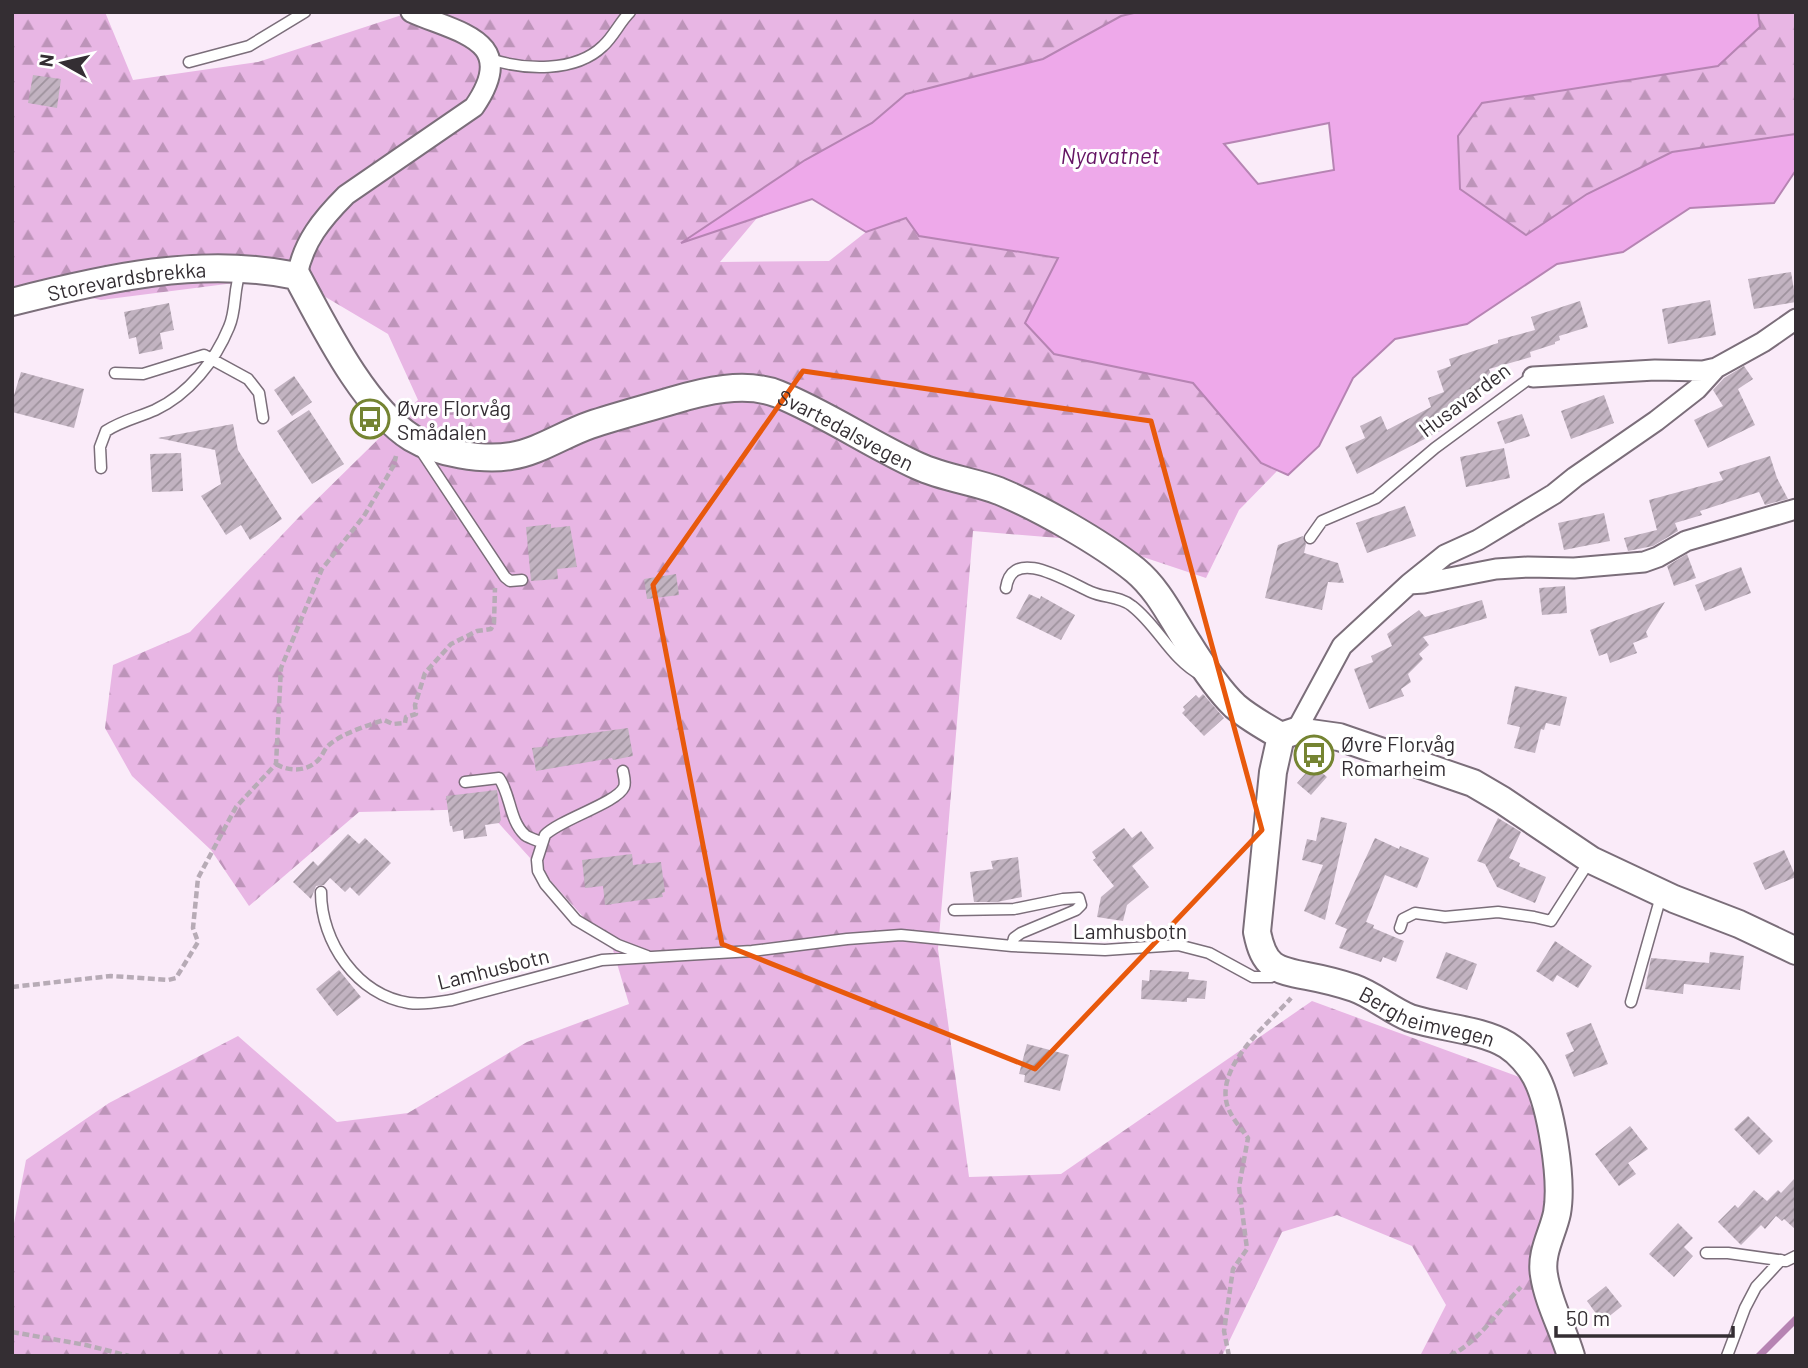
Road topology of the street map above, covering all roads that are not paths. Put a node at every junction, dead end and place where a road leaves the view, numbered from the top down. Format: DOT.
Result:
graph roads {
  1 [pos="305,12"];
  2 [pos="411,12"];
  3 [pos="630,12"];
  4 [pos="489,59"];
  5 [pos="189,62"];
  6 [pos="242,269"];
  7 [pos="297,276"];
  8 [pos="12,302"];
  9 [pos="1796,319"];
  10 [pos="211,358"];
  11 [pos="1716,368"];
  12 [pos="115,373"];
  13 [pos="1533,377"];
  14 [pos="263,418"];
  15 [pos="409,436"];
  16 [pos="101,468"];
  17 [pos="1796,509"];
  18 [pos="1310,538"];
  19 [pos="522,580"];
  20 [pos="1409,584"];
  21 [pos="1006,588"];
  22 [pos="1211,676"];
  23 [pos="1288,733"];
  24 [pos="623,771"];
  25 [pos="465,782"];
  26 [pos="541,842"];
  27 [pos="1591,860"];
  28 [pos="321,892"];
  29 [pos="1662,892"];
  30 [pos="954,910"];
  31 [pos="1400,928"];
  32 [pos="1012,946"];
  33 [pos="1796,951"];
  34 [pos="654,958"];
  35 [pos="1282,972"];
  36 [pos="1631,1002"];
  37 [pos="1706,1252"];
  38 [pos="1796,1256"];
  39 [pos="1781,1260"];
  40 [pos="1571,1356"];
  41 [pos="1727,1356"];
  1 -- 5 [label="lane"];
  2 -- 4 [label="street"];
  3 -- 4 [label="lane"];
  4 -- 7 [label="street"];
  6 -- 7 [label="street, Storevardsbrekka"];
  6 -- 8 [label="street, Storevardsbrekka"];
  6 -- 10 [label="lane, Storevardsbrekka"];
  7 -- 15 [label="street, Svartedalsvegen"];
  9 -- 11 [label="street, Husavarden"];
  10 -- 12 [label="lane"];
  10 -- 14 [label="lane"];
  10 -- 16 [label="lane, Storevardsbrekka"];
  11 -- 13 [label="street, Husavarden"];
  11 -- 20 [label="street, Husavarden"];
  13 -- 18 [label="lane, Husavarden"];
  15 -- 19 [label="lane, Svartedalsvegen"];
  15 -- 22 [label="street, Svartedalsvegen"];
  17 -- 20 [label="street"];
  20 -- 23 [label="street, Husavarden"];
  21 -- 22 [label="lane, Svartedalsvegen"];
  22 -- 23 [label="street, Svartedalsvegen"];
  23 -- 27 [label="street, Svartedalsvegen"];
  23 -- 35 [label="street"];
  24 -- 26 [label="lane"];
  25 -- 26 [label="lane"];
  26 -- 34 [label="lane, Lamhusbotn"];
  27 -- 29 [label="street, Svartedalsvegen"];
  27 -- 31 [label="lane"];
  28 -- 34 [label="lane, Lamhusbotn"];
  29 -- 33 [label="street, Svartedalsvegen"];
  29 -- 36 [label="lane"];
  30 -- 32 [label="lane, Lamhusbotn"];
  32 -- 34 [label="lane, Lamhusbotn"];
  32 -- 35 [label="lane, Lamhusbotn"];
  35 -- 40 [label="street, Bergheimvegen"];
  37 -- 39 [label="lane"];
  38 -- 39 [label="lane"];
  39 -- 41 [label="lane"];
}
